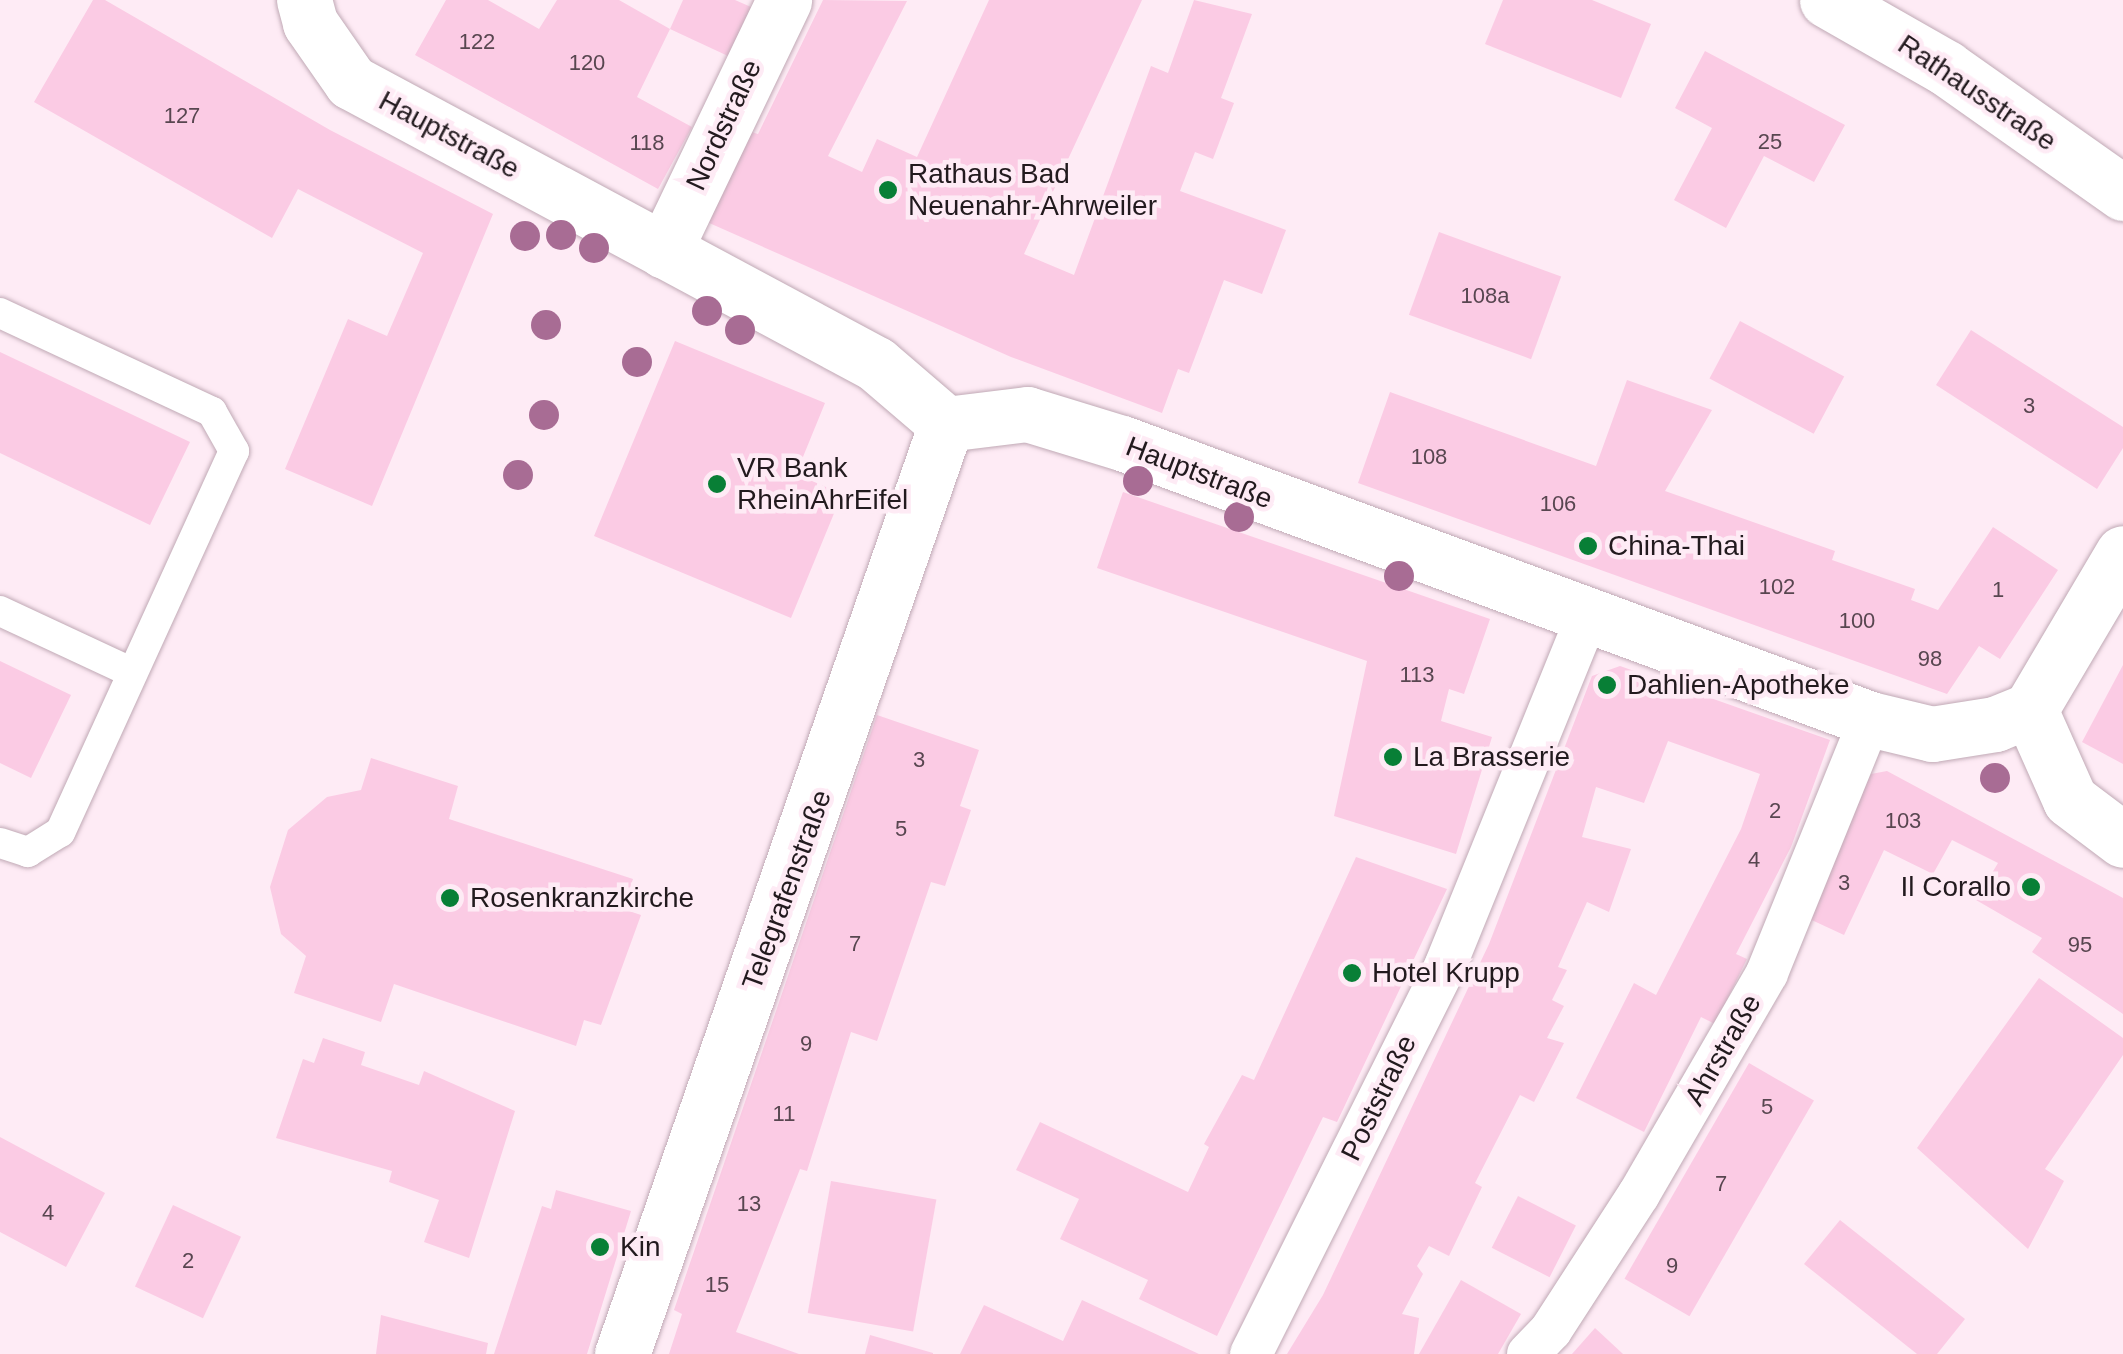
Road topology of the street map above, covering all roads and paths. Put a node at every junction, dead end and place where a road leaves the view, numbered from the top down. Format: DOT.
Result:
graph roads {
  1 [pos="304,0"];
  2 [pos="784,0"];
  3 [pos="1827,0"];
  4 [pos="2123,193"];
  5 [pos="664,250"];
  6 [pos="0,313"];
  7 [pos="946,424"];
  8 [pos="2123,553"];
  9 [pos="0,611"];
  10 [pos="1588,615"];
  11 [pos="131,672"];
  12 [pos="2030,710"];
  13 [pos="1870,720"];
  14 [pos="2123,840"];
  15 [pos="0,843"];
  16 [pos="622,1354"];
  17 [pos="1252,1354"];
  18 [pos="1528,1354"];
  1 -- 5 [label="street, Hauptstraße"];
  2 -- 5 [label="street, Nordstraße"];
  3 -- 4 [label="street, Rathausstraße"];
  5 -- 7 [label="street, Hauptstraße"];
  6 -- 11 [label="lane"];
  7 -- 10 [label="street, Hauptstraße"];
  7 -- 16 [label="street, Telegrafenstraße"];
  8 -- 12 [label="street"];
  9 -- 11 [label="lane"];
  10 -- 13 [label="street, Hauptstraße"];
  10 -- 17 [label="street, Poststraße"];
  11 -- 15 [label="lane"];
  12 -- 13 [label="street, Hauptstraße"];
  12 -- 14 [label="street"];
  13 -- 18 [label="street, Ahrstraße"];
}
